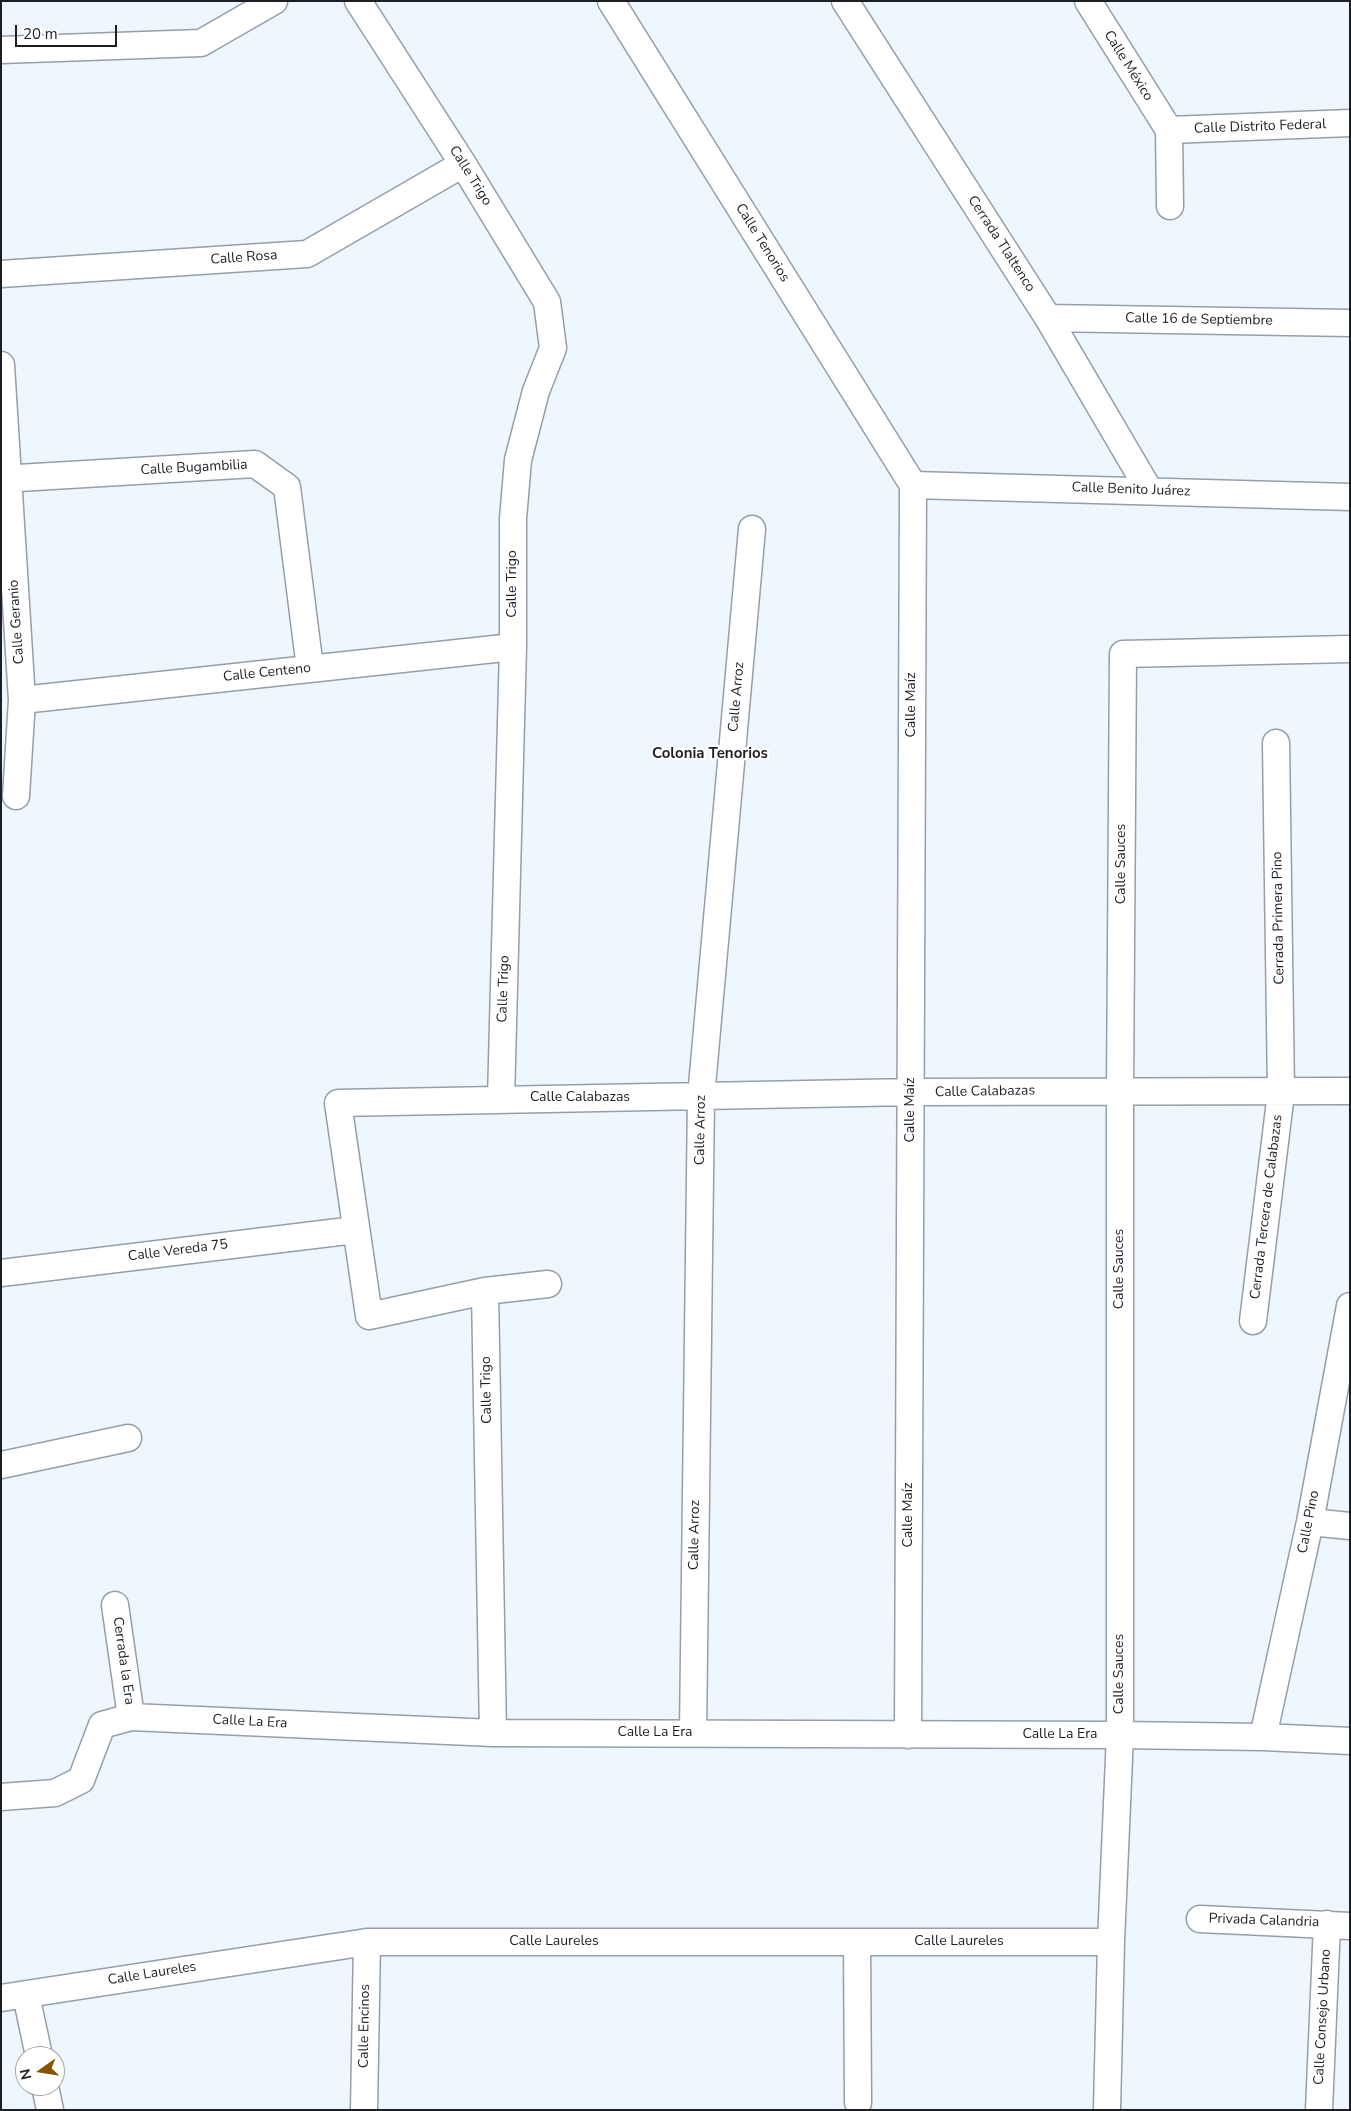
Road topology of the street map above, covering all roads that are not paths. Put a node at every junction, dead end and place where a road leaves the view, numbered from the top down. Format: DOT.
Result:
graph roads {
  1 [pos="274,1"];
  2 [pos="358,1"];
  3 [pos="611,1"];
  4 [pos="845,1"];
  5 [pos="1088,1"];
  6 [pos="1,50"];
  7 [pos="1350,123"];
  8 [pos="1169,130"];
  9 [pos="463,164"];
  10 [pos="1170,206"];
  11 [pos="1,274"];
  12 [pos="1048,318"];
  13 [pos="1350,323"];
  14 [pos="1,364"];
  15 [pos="5,479"];
  16 [pos="912,485"];
  17 [pos="1149,490"];
  18 [pos="1350,497"];
  19 [pos="752,529"];
  20 [pos="513,647"];
  21 [pos="1350,648"];
  22 [pos="310,668"];
  23 [pos="22,700"];
  24 [pos="1276,743"];
  25 [pos="16,796"];
  26 [pos="1120,1091"];
  27 [pos="1350,1091"];
  28 [pos="911,1092"];
  29 [pos="1281,1093"];
  30 [pos="701,1097"];
  31 [pos="501,1099"];
  32 [pos="355,1230"];
  33 [pos="1,1273"];
  34 [pos="548,1284"];
  35 [pos="485,1291"];
  36 [pos="1350,1306"];
  37 [pos="1253,1321"];
  38 [pos="128,1438"];
  39 [pos="1,1465"];
  40 [pos="1310,1522"];
  41 [pos="1350,1526"];
  42 [pos="116,1606"];
  43 [pos="131,1717"];
  44 [pos="494,1733"];
  45 [pos="693,1733"];
  46 [pos="908,1735"];
  47 [pos="1120,1735"];
  48 [pos="1263,1737"];
  49 [pos="1350,1741"];
  50 [pos="1,1797"];
  51 [pos="1200,1919"];
  52 [pos="1339,1925"];
  53 [pos="367,1942"];
  54 [pos="857,1942"];
  55 [pos="1111,1942"];
  56 [pos="14,1996"];
  57 [pos="35,2046"];
  58 [pos="47,2096"];
  59 [pos="858,2103"];
  60 [pos="50,2110"];
  61 [pos="364,2110"];
  62 [pos="1107,2110"];
  63 [pos="1319,2110"];
  1 -- 6 [label="street"];
  2 -- 9 [label="street, Calle Trigo"];
  3 -- 16 [label="street, Calle Tenorios"];
  4 -- 12 [label="street, Cerrada Tlaltenco"];
  5 -- 8 [label="street, Calle México"];
  7 -- 8 [label="street, Calle Distrito Federal"];
  8 -- 10 [label="street"];
  9 -- 11 [label="street, Calle Rosa"];
  9 -- 20 [label="street, Calle Trigo"];
  12 -- 13 [label="street, Calle 16 de Septiembre"];
  12 -- 17 [label="street, Cerrada Tlaltenco"];
  14 -- 15 [label="street, Calle Geranio"];
  15 -- 22 [label="street, Calle Bugambilia"];
  15 -- 23 [label="street, Calle Geranio"];
  16 -- 17 [label="street, Calle Benito Juárez"];
  16 -- 28 [label="street, Calle Maíz"];
  17 -- 18 [label="street, Calle Benito Juárez"];
  19 -- 30 [label="street, Calle Arroz"];
  20 -- 22 [label="street, Calle Centeno"];
  20 -- 31 [label="street, Calle Trigo"];
  21 -- 26 [label="street, Calle Sauces"];
  22 -- 23 [label="street, Calle Centeno"];
  23 -- 25 [label="street, Calle Geranio"];
  24 -- 29 [label="street, Cerrada Primera Pino"];
  26 -- 28 [label="street, Calle Calabazas"];
  26 -- 29 [label="street, Calle Calabazas"];
  26 -- 47 [label="street, Calle Sauces"];
  27 -- 29 [label="street, Calle Calabazas"];
  28 -- 30 [label="street, Calle Calabazas"];
  28 -- 46 [label="street, Calle Maíz"];
  29 -- 37 [label="street, Cerrada Tercera de Calabazas"];
  30 -- 31 [label="street, Calle Calabazas"];
  30 -- 45 [label="street, Calle Arroz"];
  31 -- 32 [label="street"];
  32 -- 33 [label="street, Calle Vereda 75"];
  32 -- 35 [label="street"];
  34 -- 35 [label="street"];
  35 -- 44 [label="street, Calle Trigo"];
  36 -- 40 [label="street, Calle Pino"];
  38 -- 39 [label="street"];
  40 -- 41 [label="street"];
  40 -- 48 [label="street, Calle Pino"];
  42 -- 43 [label="street, Cerrada la Era"];
  43 -- 44 [label="street, Calle La Era"];
  43 -- 50 [label="street, Calle La Era"];
  44 -- 45 [label="street, Calle La Era"];
  45 -- 46 [label="street, Calle La Era"];
  46 -- 47 [label="street, Calle La Era"];
  47 -- 48 [label="street, Calle La Era"];
  47 -- 55 [label="street, Calle Sauces"];
  48 -- 49 [label="street, Calle La Era"];
  51 -- 52 [label="street, Privada Calandria"];
  52 -- 63 [label="street, Calle Consejo Urbano"];
  53 -- 54 [label="street, Calle Laureles"];
  53 -- 56 [label="street, Calle Laureles"];
  53 -- 61 [label="street, Calle Encinos"];
  54 -- 55 [label="street, Calle Laureles"];
  54 -- 59 [label="street"];
  55 -- 62 [label="street, Calle Sauces"];
  56 -- 57 [label="street"];
  58 -- 60 [label="street"];
}
